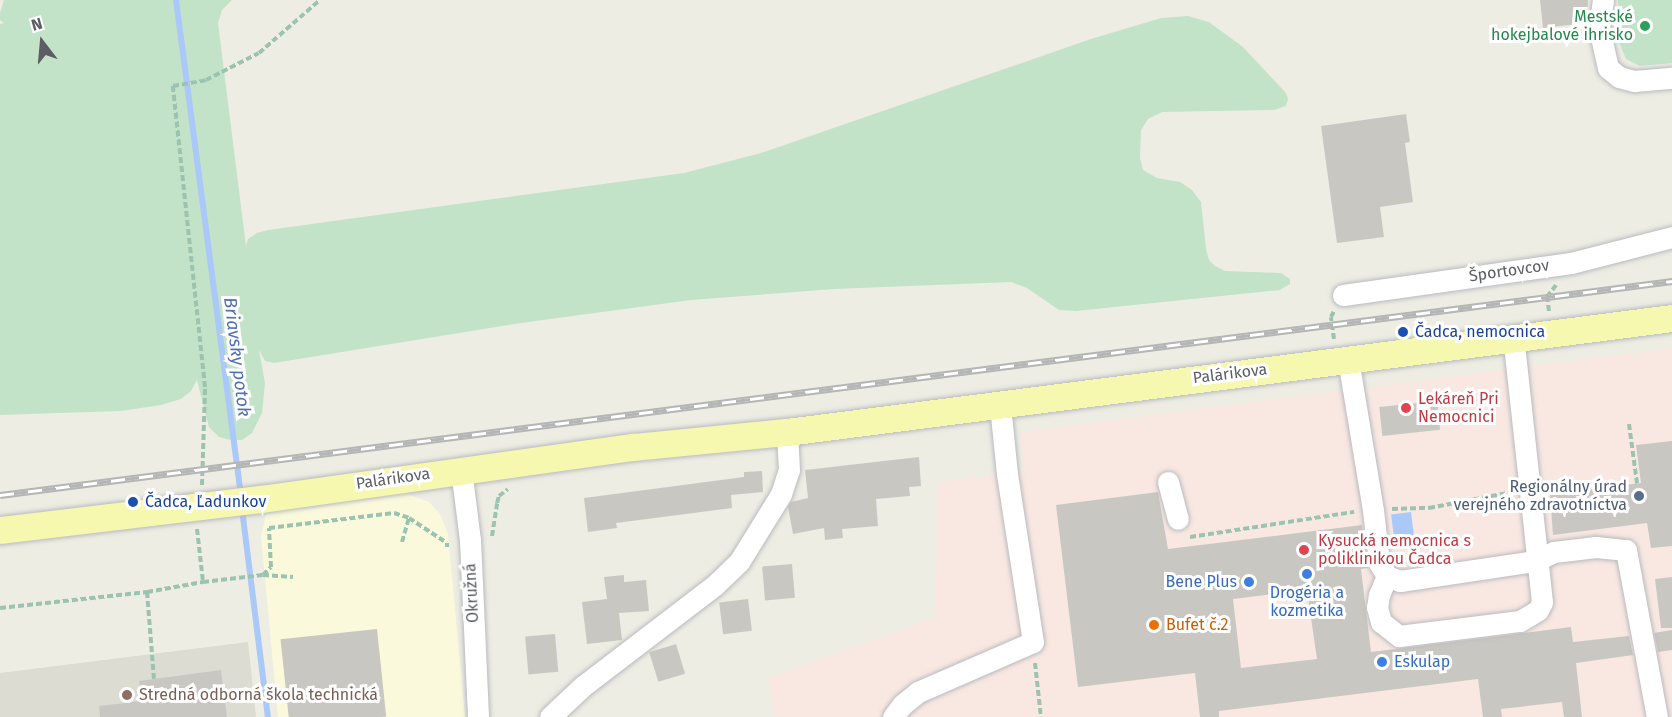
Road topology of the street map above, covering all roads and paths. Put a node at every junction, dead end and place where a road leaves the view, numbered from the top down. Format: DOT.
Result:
graph roads {
  1 [pos="320,0"];
  2 [pos="1603,0"];
  3 [pos="1672,78"];
  4 [pos="1672,237"];
  5 [pos="1571,263"];
  6 [pos="1343,295"];
  7 [pos="1672,318"];
  8 [pos="1551,333"];
  9 [pos="1513,337"];
  10 [pos="1343,360"];
  11 [pos="1000,405"];
  12 [pos="1629,424"];
  13 [pos="787,432"];
  14 [pos="461,470"];
  15 [pos="1168,482"];
  16 [pos="1637,483"];
  17 [pos="505,490"];
  18 [pos="198,496"];
  19 [pos="409,518"];
  20 [pos="1178,519"];
  21 [pos="0,530"];
  22 [pos="492,538"];
  23 [pos="402,542"];
  24 [pos="448,554"];
  25 [pos="1536,561"];
  26 [pos="263,575"];
  27 [pos="1387,576"];
  28 [pos="293,577"];
  29 [pos="203,582"];
  30 [pos="147,592"];
  31 [pos="0,608"];
  32 [pos="1033,642"];
  33 [pos="154,679"];
  34 [pos="478,717"];
  35 [pos="550,717"];
  36 [pos="893,717"];
  37 [pos="1041,717"];
  38 [pos="1657,717"];
  1 -- 18 [label="path"];
  2 -- 3 [label="street"];
  4 -- 5 [label="street, Športovcov"];
  5 -- 6 [label="street, Športovcov"];
  5 -- 8 [label="path"];
  6 -- 10 [label="path"];
  7 -- 8 [label="main road, Palárikova"];
  8 -- 9 [label="main road, Palárikova"];
  9 -- 10 [label="main road, Palárikova"];
  9 -- 25 [label="street"];
  10 -- 11 [label="main road, Palárikova"];
  10 -- 27 [label="street"];
  11 -- 13 [label="main road, Palárikova"];
  11 -- 32 [label="street"];
  12 -- 16 [label="path"];
  13 -- 14 [label="main road, Palárikova"];
  13 -- 35 [label="street"];
  14 -- 18 [label="main road, Palárikova"];
  14 -- 34 [label="street, Okružná"];
  15 -- 20 [label="street"];
  17 -- 22 [label="path"];
  18 -- 21 [label="main road, Palárikova"];
  18 -- 29 [label="path"];
  19 -- 23 [label="path"];
  19 -- 24 [label="path"];
  19 -- 26 [label="path"];
  25 -- 27 [label="street"];
  25 -- 27 [label="street"];
  25 -- 38 [label="street"];
  26 -- 28 [label="path"];
  26 -- 29 [label="path"];
  29 -- 30 [label="path"];
  30 -- 31 [label="path"];
  30 -- 33 [label="path"];
  32 -- 36 [label="street"];
  32 -- 37 [label="path"];
}
